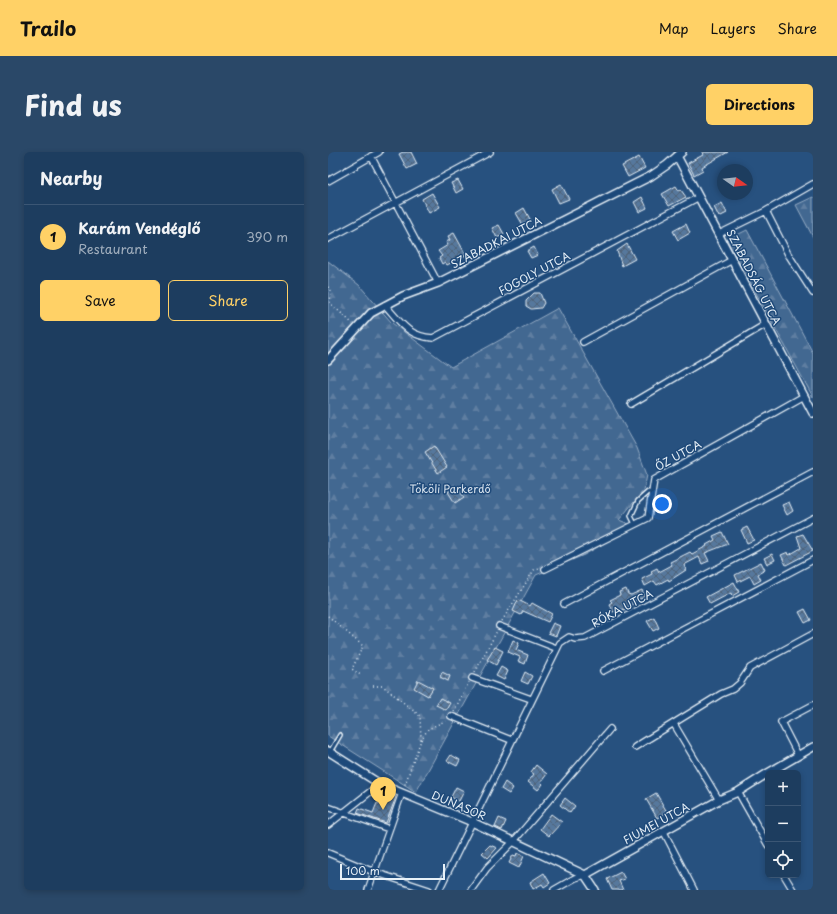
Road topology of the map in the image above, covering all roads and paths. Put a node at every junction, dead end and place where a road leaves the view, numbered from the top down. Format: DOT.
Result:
graph roads {
  1 [pos="380,152"];
  2 [pos="490,152"];
  3 [pos="678,153"];
  4 [pos="371,156"];
  5 [pos="328,181"];
  6 [pos="813,184"];
  7 [pos="698,197"];
  8 [pos="395,203"];
  9 [pos="766,211"];
  10 [pos="720,234"];
  11 [pos="328,239"];
  12 [pos="732,260"];
  13 [pos="438,283"];
  14 [pos="328,287"];
  15 [pos="813,293"];
  16 [pos="385,305"];
  17 [pos="766,324"];
  18 [pos="357,328"];
  19 [pos="583,342"];
  20 [pos="328,360"];
  21 [pos="804,396"];
  22 [pos="631,404"];
  23 [pos="813,413"];
  24 [pos="813,472"];
  25 [pos="652,493"];
  26 [pos="813,517"];
  27 [pos="635,524"];
  28 [pos="813,560"];
  29 [pos="545,569"];
  30 [pos="564,604"];
  31 [pos="328,616"];
  32 [pos="499,626"];
  33 [pos="813,634"];
  34 [pos="556,648"];
  35 [pos="603,671"];
  36 [pos="362,676"];
  37 [pos="472,678"];
  38 [pos="373,686"];
  39 [pos="532,699"];
  40 [pos="813,705"];
  41 [pos="451,716"];
  42 [pos="674,724"];
  43 [pos="610,729"];
  44 [pos="340,735"];
  45 [pos="421,740"];
  46 [pos="511,740"];
  47 [pos="635,747"];
  48 [pos="813,747"];
  49 [pos="329,751"];
  50 [pos="798,755"];
  51 [pos="773,770"];
  52 [pos="765,775"];
  53 [pos="380,784"];
  54 [pos="738,792"];
  55 [pos="402,793"];
  56 [pos="719,800"];
  57 [pos="328,807"];
  58 [pos="344,813"];
  59 [pos="472,822"];
  60 [pos="328,825"];
  61 [pos="389,829"];
  62 [pos="664,832"];
  63 [pos="514,842"];
  64 [pos="766,842"];
  65 [pos="328,853"];
  66 [pos="374,872"];
  67 [pos="585,875"];
  68 [pos="786,878"];
  69 [pos="368,890"];
  70 [pos="429,890"];
  71 [pos="439,890"];
  72 [pos="471,890"];
  73 [pos="554,890"];
  74 [pos="595,890"];
  75 [pos="694,890"];
  76 [pos="793,890"];
  1 -- 4 [label="street"];
  2 -- 8 [label="street"];
  3 -- 7 [label="street, SZABADSÁG UTCA"];
  3 -- 13 [label="street, SZABADKAI UTCA"];
  4 -- 5 [label="street"];
  4 -- 8 [label="street"];
  6 -- 9 [label="street"];
  7 -- 10 [label="street, SZABADSÁG UTCA"];
  7 -- 16 [label="street, FOGOLY UTCA"];
  8 -- 11 [label="street"];
  8 -- 13 [label="street"];
  9 -- 10 [label="street"];
  9 -- 15 [label="street"];
  10 -- 12 [label="street, SZABADSÁG UTCA"];
  12 -- 17 [label="street, SZABADSÁG UTCA"];
  12 -- 19 [label="street"];
  13 -- 16 [label="street, SZABADKAI UTCA"];
  14 -- 18 [label="path"];
  16 -- 18 [label="street, SZABADKAI UTCA"];
  17 -- 21 [label="street, SZABADSÁG UTCA"];
  17 -- 22 [label="street"];
  18 -- 20 [label="street, SZABADKAI UTCA"];
  21 -- 23 [label="street, SZABADSÁG UTCA"];
  21 -- 25 [label="street, ŐZ UTCA"];
  24 -- 30 [label="street"];
  25 -- 27 [label="street, ŐZ UTCA"];
  25 -- 27 [label="lane"];
  26 -- 34 [label="street, RÓKA UTCA"];
  27 -- 29 [label="street, ŐZ UTCA"];
  28 -- 35 [label="street"];
  29 -- 32 [label="path"];
  31 -- 36 [label="path"];
  32 -- 34 [label="street"];
  32 -- 37 [label="path"];
  33 -- 42 [label="street"];
  34 -- 39 [label="street"];
  37 -- 39 [label="street"];
  37 -- 41 [label="path"];
  38 -- 45 [label="path"];
  39 -- 46 [label="street"];
  40 -- 50 [label="street"];
  41 -- 45 [label="path"];
  41 -- 46 [label="street"];
  42 -- 47 [label="street"];
  42 -- 56 [label="street"];
  43 -- 63 [label="street"];
  44 -- 49 [label="lane"];
  45 -- 55 [label="path"];
  46 -- 59 [label="street"];
  48 -- 50 [label="street, FIUMEI UTCA"];
  49 -- 53 [label="street, DUNASOR"];
  50 -- 51 [label="street, FIUMEI UTCA"];
  52 -- 54 [label="street, FIUMEI UTCA"];
  53 -- 55 [label="street, DUNASOR"];
  53 -- 58 [label="street"];
  54 -- 56 [label="street, FIUMEI UTCA"];
  54 -- 64 [label="street"];
  55 -- 59 [label="street, DUNASOR"];
  55 -- 61 [label="street"];
  56 -- 62 [label="street, FIUMEI UTCA"];
  57 -- 58 [label="street"];
  58 -- 60 [label="street"];
  58 -- 61 [label="street"];
  59 -- 63 [label="street, DUNASOR"];
  59 -- 71 [label="street"];
  61 -- 66 [label="street"];
  62 -- 67 [label="street, FIUMEI UTCA"];
  62 -- 75 [label="street"];
  63 -- 67 [label="street, DUNASOR"];
  63 -- 72 [label="street"];
  65 -- 66 [label="street"];
  66 -- 69 [label="street"];
  66 -- 70 [label="street"];
  67 -- 73 [label="street, FIUMEI UTCA"];
  67 -- 74 [label="street"];
  68 -- 76 [label="street"];
}
